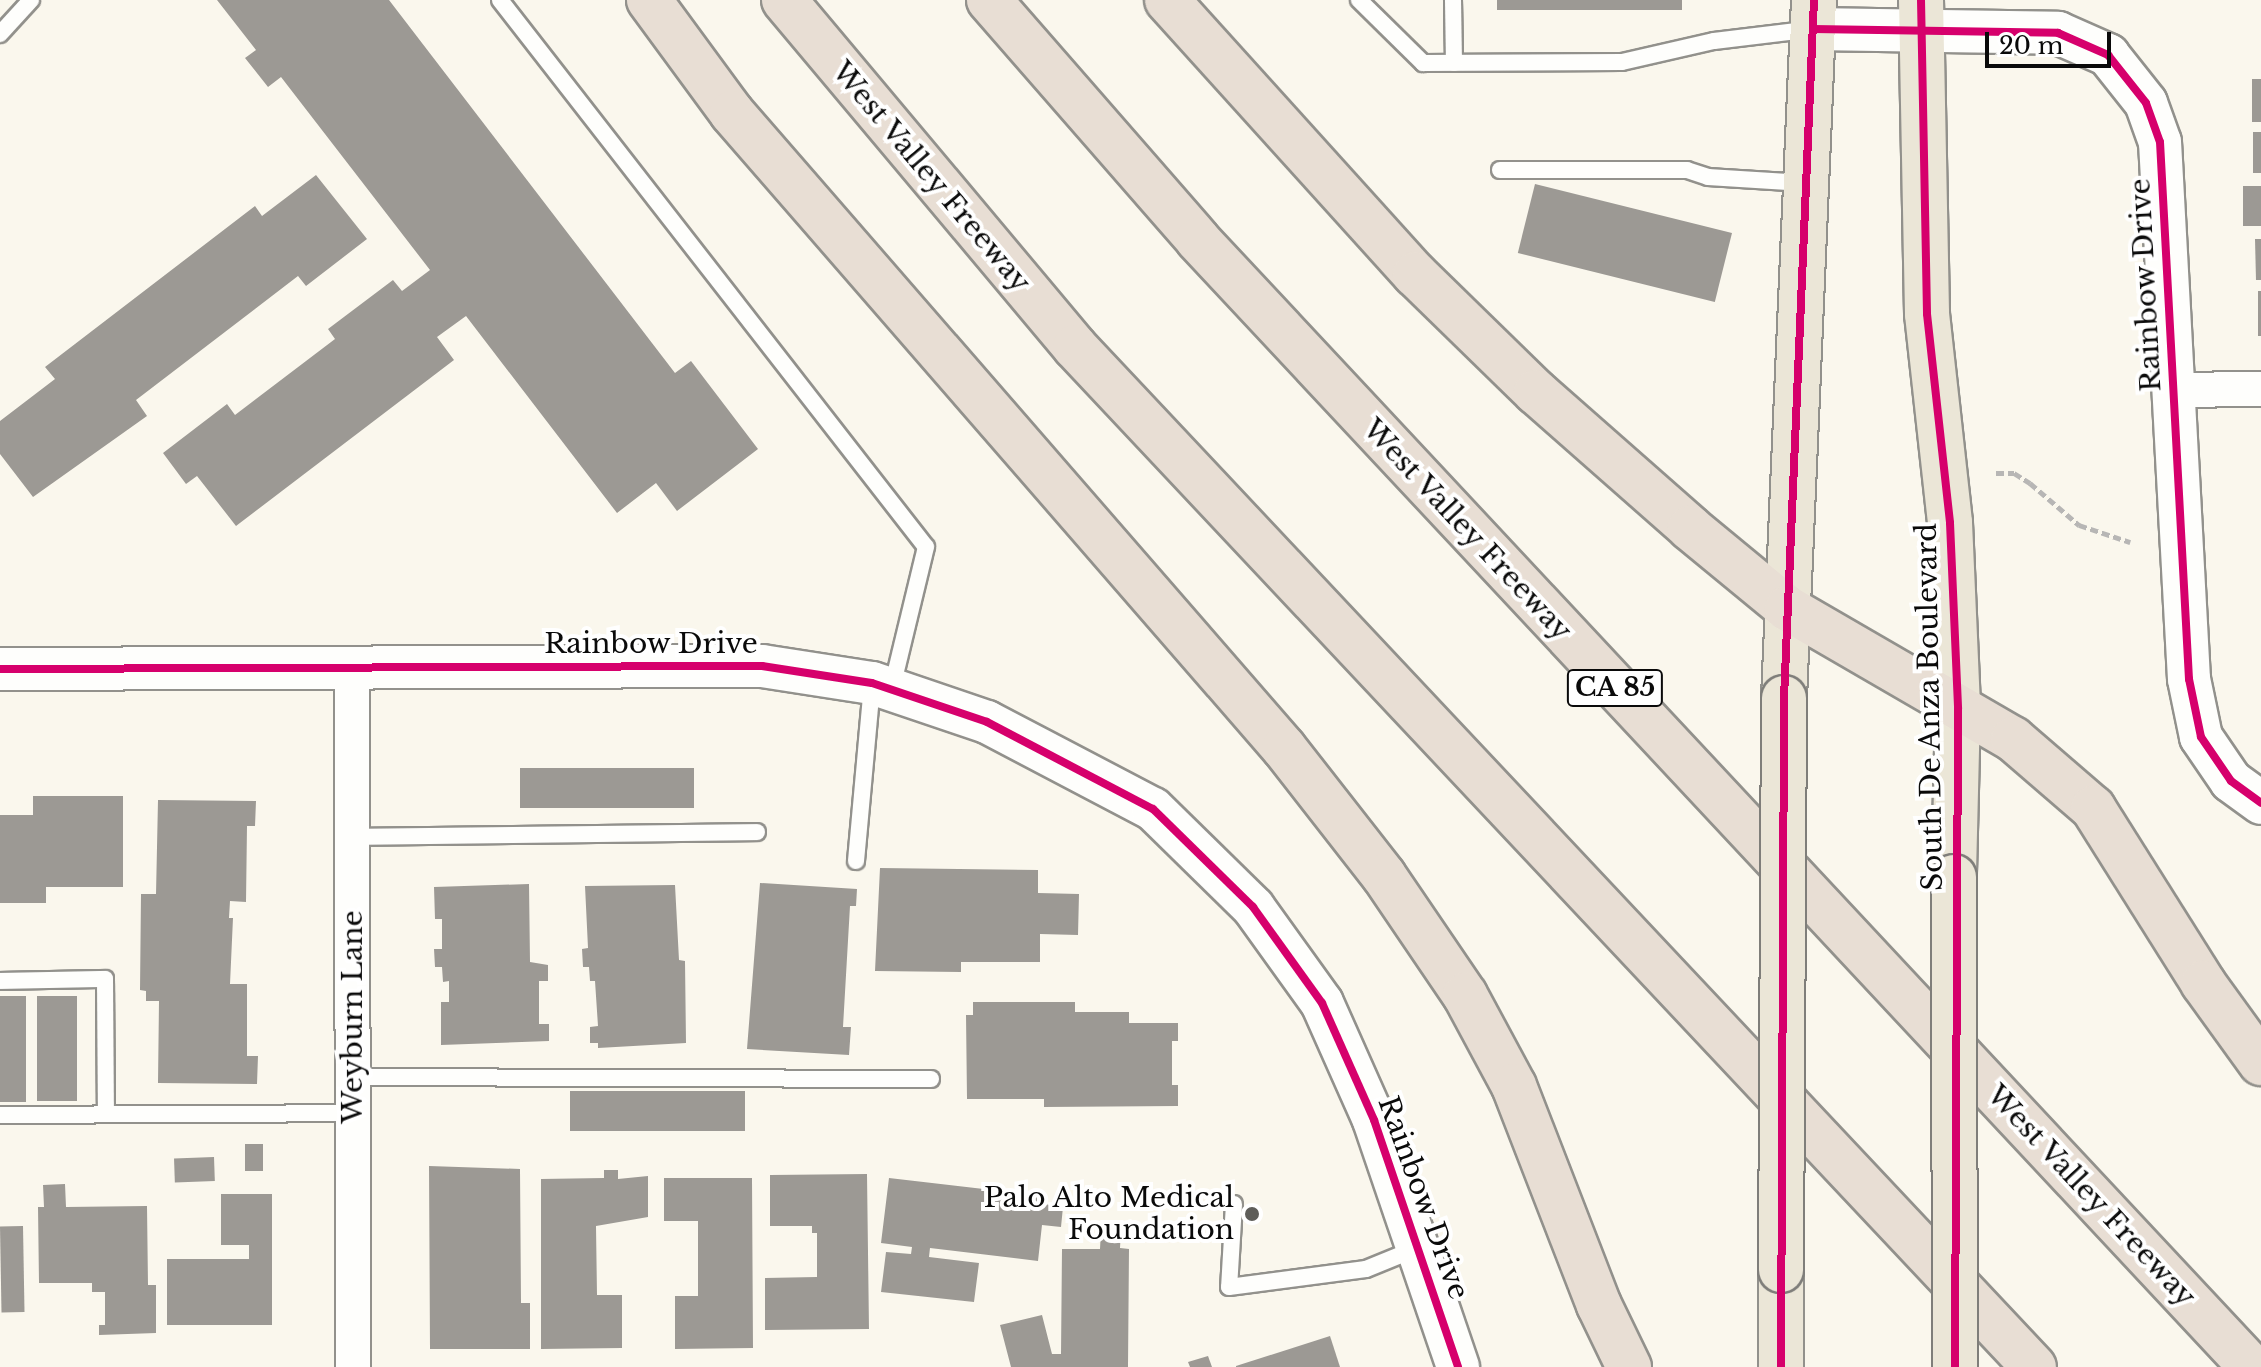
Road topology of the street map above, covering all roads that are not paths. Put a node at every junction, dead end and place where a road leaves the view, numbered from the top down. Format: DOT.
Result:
graph roads {
  1 [pos="31,0"];
  2 [pos="500,0"];
  3 [pos="649,0"];
  4 [pos="784,0"];
  5 [pos="989,0"];
  6 [pos="1167,0"];
  7 [pos="1359,0"];
  8 [pos="1453,0"];
  9 [pos="1814,14"];
  10 [pos="1921,14"];
  11 [pos="0,34"];
  12 [pos="1454,63"];
  13 [pos="1500,170"];
  14 [pos="1810,184"];
  15 [pos="2261,389"];
  16 [pos="2174,390"];
  17 [pos="1787,608"];
  18 [pos="352,667"];
  19 [pos="0,669"];
  20 [pos="882,686"];
  21 [pos="1958,709"];
  22 [pos="2261,803"];
  23 [pos="757,832"];
  24 [pos="353,837"];
  25 [pos="856,861"];
  26 [pos="0,981"];
  27 [pos="2261,1063"];
  28 [pos="353,1077"];
  29 [pos="931,1079"];
  30 [pos="353,1113"];
  31 [pos="106,1114"];
  32 [pos="0,1115"];
  33 [pos="1234,1204"];
  34 [pos="1420,1247"];
  35 [pos="353,1367"];
  36 [pos="1458,1367"];
  37 [pos="1629,1367"];
  38 [pos="1781,1367"];
  39 [pos="1955,1367"];
  40 [pos="2034,1367"];
  41 [pos="2251,1367"];
  1 -- 11 [label="lane"];
  2 -- 20 [label="lane"];
  3 -- 37 [label="highway"];
  4 -- 40 [label="highway, West Valley Freeway"];
  5 -- 41 [label="highway, West Valley Freeway / CA 85"];
  6 -- 17 [label="highway"];
  7 -- 12 [label="lane"];
  8 -- 12 [label="lane"];
  9 -- 10 [label="street, Rainbow Drive"];
  9 -- 12 [label="lane"];
  9 -- 14 [label="main road"];
  10 -- 16 [label="street, Rainbow Drive"];
  10 -- 21 [label="main road, South De Anza Boulevard"];
  13 -- 14 [label="lane"];
  14 -- 17 [label="main road"];
  15 -- 16 [label="street"];
  16 -- 22 [label="street, Rainbow Drive"];
  17 -- 21 [label="highway"];
  17 -- 38 [label="main road, bridge"];
  18 -- 19 [label="street, Rainbow Drive"];
  18 -- 20 [label="street, Rainbow Drive"];
  18 -- 24 [label="street, Weyburn Lane"];
  20 -- 25 [label="lane"];
  20 -- 34 [label="street, Rainbow Drive"];
  21 -- 27 [label="highway"];
  21 -- 39 [label="main road, South De Anza Boulevard, bridge"];
  23 -- 24 [label="lane"];
  24 -- 28 [label="street, Weyburn Lane"];
  26 -- 31 [label="lane"];
  28 -- 29 [label="lane"];
  28 -- 30 [label="street, Weyburn Lane"];
  30 -- 31 [label="lane"];
  30 -- 35 [label="street, Weyburn Lane"];
  31 -- 32 [label="lane"];
  33 -- 34 [label="lane"];
  34 -- 36 [label="street, Rainbow Drive"];
}
